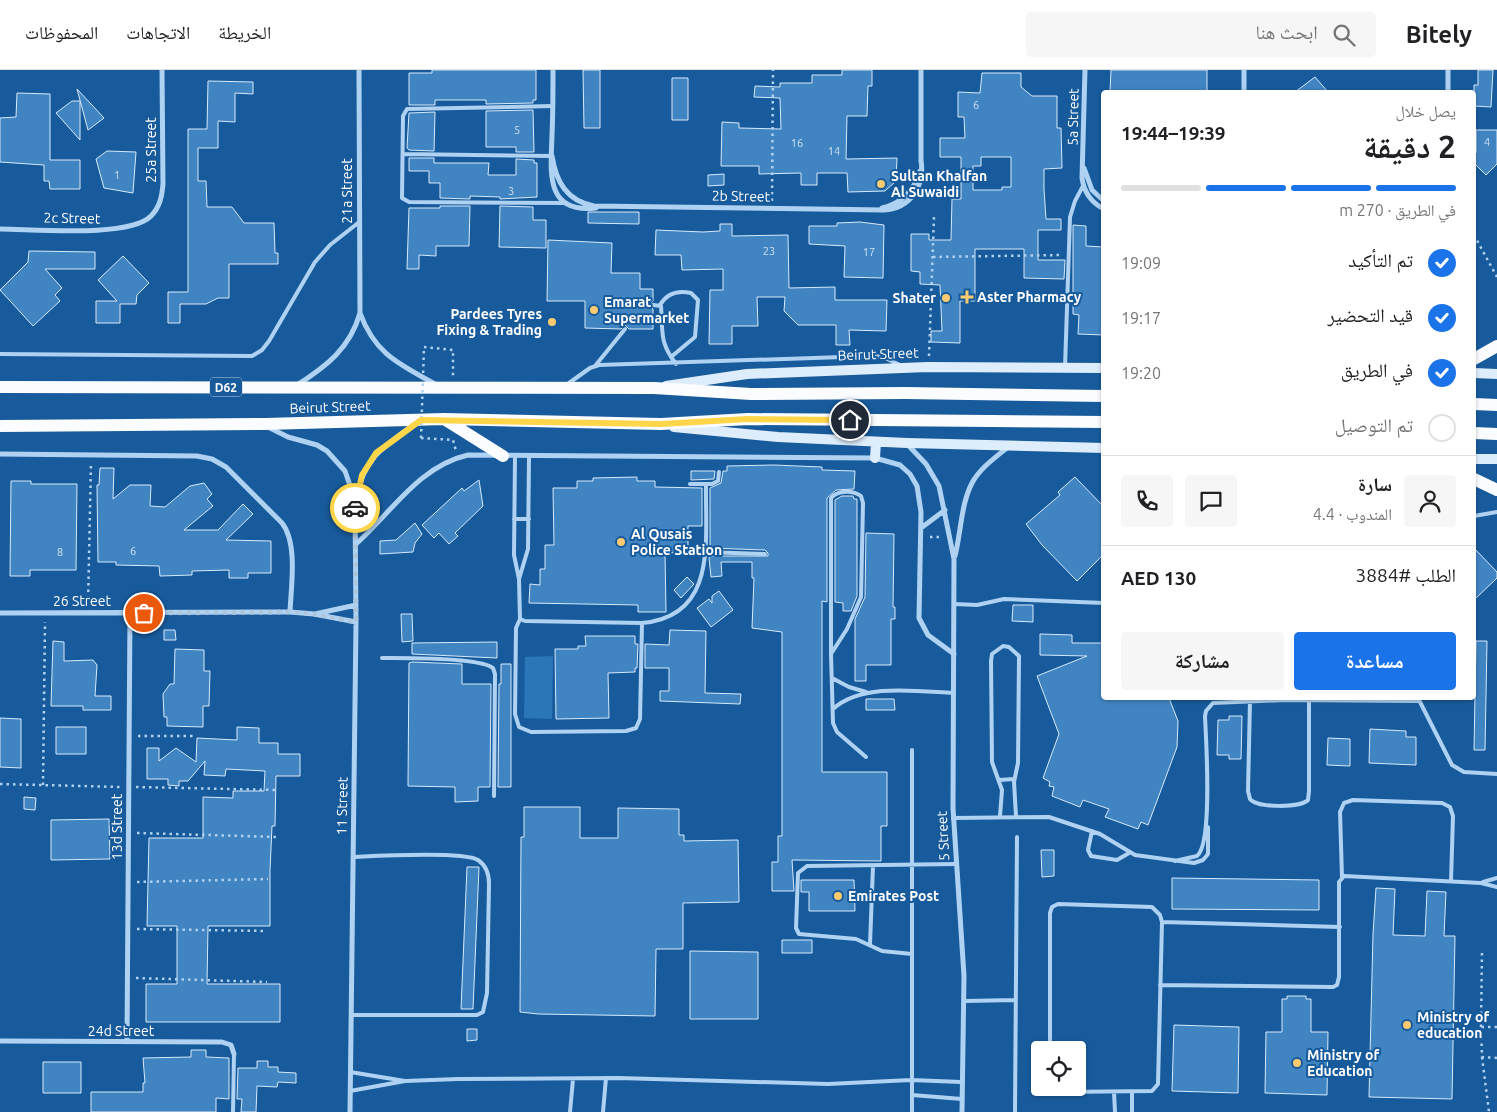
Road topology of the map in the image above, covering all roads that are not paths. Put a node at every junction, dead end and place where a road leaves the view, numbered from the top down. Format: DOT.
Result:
graph roads {
  1 [pos="162,70"];
  2 [pos="360,70"];
  3 [pos="553,70"];
  4 [pos="921,70"];
  5 [pos="1085,70"];
  6 [pos="1244,70"];
  7 [pos="1448,70"];
  8 [pos="1244,90"];
  9 [pos="1448,90"];
  10 [pos="553,106"];
  11 [pos="403,154"];
  12 [pos="552,156"];
  13 [pos="1084,165"];
  14 [pos="1083,186"];
  15 [pos="1101,199"];
  16 [pos="566,203"];
  17 [pos="605,206"];
  18 [pos="1101,208"];
  19 [pos="143,223"];
  20 [pos="358,224"];
  21 [pos="0,229"];
  22 [pos="653,305"];
  23 [pos="660,305"];
  24 [pos="360,313"];
  25 [pos="625,329"];
  26 [pos="1497,346"];
  27 [pos="0,354"];
  28 [pos="671,357"];
  29 [pos="1476,358"];
  30 [pos="676,364"];
  31 [pos="595,366"];
  32 [pos="906,368"];
  33 [pos="1065,368"];
  34 [pos="1101,368"];
  35 [pos="1476,373"];
  36 [pos="1497,374"];
  37 [pos="0,386"];
  38 [pos="292,387"];
  39 [pos="447,387"];
  40 [pos="564,388"];
  41 [pos="654,388"];
  42 [pos="1101,396"];
  43 [pos="1476,404"];
  44 [pos="1497,405"];
  45 [pos="444,419"];
  46 [pos="421,420"];
  47 [pos="1101,422"];
  48 [pos="265,424"];
  49 [pos="661,424"];
  50 [pos="0,426"];
  51 [pos="1476,433"];
  52 [pos="1497,434"];
  53 [pos="876,442"];
  54 [pos="907,443"];
  55 [pos="1009,446"];
  56 [pos="1101,448"];
  57 [pos="0,454"];
  58 [pos="509,456"];
  59 [pos="529,457"];
  60 [pos="875,458"];
  61 [pos="1476,459"];
  62 [pos="1497,459"];
  63 [pos="719,472"];
  64 [pos="1476,480"];
  65 [pos="690,484"];
  66 [pos="706,484"];
  67 [pos="1497,490"];
  68 [pos="355,500"];
  69 [pos="944,510"];
  70 [pos="1497,512"];
  71 [pos="1476,516"];
  72 [pos="514,519"];
  73 [pos="529,519"];
  74 [pos="921,528"];
  75 [pos="356,544"];
  76 [pos="704,552"];
  77 [pos="765,554"];
  78 [pos="954,558"];
  79 [pos="519,580"];
  80 [pos="1101,603"];
  81 [pos="954,604"];
  82 [pos="356,605"];
  83 [pos="0,612"];
  84 [pos="290,612"];
  85 [pos="130,613"];
  86 [pos="314,614"];
  87 [pos="520,619"];
  88 [pos="356,622"];
  89 [pos="642,623"];
  90 [pos="831,654"];
  91 [pos="954,654"];
  92 [pos="382,658"];
  93 [pos="832,678"];
  94 [pos="868,692"];
  95 [pos="953,692"];
  96 [pos="1278,700"];
  97 [pos="1307,700"];
  98 [pos="1419,700"];
  99 [pos="1250,701"];
  100 [pos="833,709"];
  101 [pos="912,750"];
  102 [pos="866,758"];
  103 [pos="1497,774"];
  104 [pos="1014,779"];
  105 [pos="998,780"];
  106 [pos="494,796"];
  107 [pos="1000,816"];
  108 [pos="1016,816"];
  109 [pos="953,818"];
  110 [pos="1207,824"];
  111 [pos="1092,831"];
  112 [pos="1017,837"];
  113 [pos="1129,853"];
  114 [pos="353,857"];
  115 [pos="1175,861"];
  116 [pos="956,864"];
  117 [pos="873,866"];
  118 [pos="913,866"];
  119 [pos="1342,877"];
  120 [pos="1497,878"];
  121 [pos="1451,881"];
  122 [pos="1481,883"];
  123 [pos="1497,888"];
  124 [pos="1162,922"];
  125 [pos="1340,927"];
  126 [pos="870,944"];
  127 [pos="912,954"];
  128 [pos="1160,985"];
  129 [pos="1016,1000"];
  130 [pos="965,1001"];
  131 [pos="352,1015"];
  132 [pos="1050,1041"];
  133 [pos="0,1042"];
  134 [pos="127,1042"];
  135 [pos="234,1054"];
  136 [pos="350,1072"];
  137 [pos="573,1078"];
  138 [pos="606,1078"];
  139 [pos="405,1080"];
  140 [pos="911,1080"];
  141 [pos="961,1082"];
  142 [pos="350,1091"];
  143 [pos="1086,1092"];
  144 [pos="1114,1092"];
  145 [pos="1132,1092"];
  146 [pos="912,1095"];
  147 [pos="962,1099"];
  148 [pos="233,1112"];
  149 [pos="350,1112"];
  150 [pos="570,1112"];
  151 [pos="603,1112"];
  152 [pos="912,1112"];
  153 [pos="962,1112"];
  154 [pos="1015,1112"];
  155 [pos="1115,1112"];
  156 [pos="1132,1112"];
  1 -- 19 [label="street, 25a Street"];
  2 -- 20 [label="street, 21a Street"];
  3 -- 10 [label="street"];
  4 -- 17 [label="street, 2b Street"];
  5 -- 13 [label="street, 5a Street"];
  6 -- 8 [label="street"];
  7 -- 9 [label="street"];
  10 -- 11 [label="lane"];
  10 -- 12 [label="street"];
  11 -- 12 [label="lane"];
  11 -- 16 [label="lane"];
  12 -- 16 [label="street"];
  12 -- 17 [label="street, 2b Street"];
  13 -- 14 [label="street, 5a Street"];
  13 -- 15 [label="street"];
  14 -- 18 [label="street"];
  14 -- 33 [label="lane"];
  16 -- 17 [label="street, 2b Street"];
  19 -- 21 [label="street, 2c Street"];
  20 -- 24 [label="street, 21a Street"];
  20 -- 27 [label="lane"];
  22 -- 23 [label="lane"];
  23 -- 28 [label="lane"];
  23 -- 28 [label="lane"];
  24 -- 38 [label="street, 21a Street"];
  24 -- 39 [label="street, 21a Street"];
  25 -- 31 [label="lane"];
  26 -- 29 [label="main road"];
  28 -- 30 [label="lane"];
  30 -- 31 [label="lane"];
  30 -- 32 [label="lane"];
  31 -- 40 [label="lane"];
  32 -- 33 [label="main road, Beirut Street / D62"];
  32 -- 41 [label="main road, Beirut Street / D62"];
  33 -- 34 [label="main road, Beirut Street / D62"];
  35 -- 36 [label="main road"];
  37 -- 38 [label="main road, Beirut Street / D62"];
  38 -- 39 [label="main road, Beirut Street / D62"];
  39 -- 40 [label="main road, Beirut Street / D62"];
  40 -- 41 [label="main road, Beirut Street / D62"];
  41 -- 42 [label="main road, Beirut Street / D62"];
  43 -- 44 [label="main road"];
  45 -- 46 [label="main road, Beirut Street"];
  45 -- 49 [label="main road, Beirut Street"];
  45 -- 58 [label="main road"];
  46 -- 48 [label="main road, Beirut Street"];
  46 -- 68 [label="street, 11 Street"];
  47 -- 49 [label="main road, Beirut Street"];
  48 -- 50 [label="main road, Beirut Street"];
  48 -- 68 [label="street, 11 Street"];
  49 -- 53 [label="main road, Beirut Street"];
  51 -- 52 [label="main road"];
  53 -- 54 [label="main road, Beirut Street"];
  53 -- 60 [label="main road"];
  54 -- 55 [label="main road, Beirut Street"];
  54 -- 69 [label="street, 5 Street"];
  55 -- 56 [label="main road, Beirut Street"];
  55 -- 78 [label="street, 5 Street"];
  57 -- 84 [label="street"];
  58 -- 59 [label="street"];
  58 -- 72 [label="lane"];
  58 -- 75 [label="street"];
  59 -- 60 [label="street"];
  59 -- 73 [label="lane"];
  60 -- 74 [label="street"];
  61 -- 62 [label="main road"];
  63 -- 66 [label="lane"];
  64 -- 67 [label="main road"];
  65 -- 66 [label="lane"];
  66 -- 76 [label="lane"];
  68 -- 75 [label="street, 11 Street"];
  69 -- 74 [label="street"];
  69 -- 78 [label="street, 5 Street"];
  70 -- 71 [label="lane"];
  72 -- 73 [label="lane"];
  72 -- 79 [label="lane"];
  73 -- 79 [label="lane"];
  74 -- 91 [label="street"];
  75 -- 82 [label="street, 11 Street"];
  76 -- 77 [label="lane"];
  76 -- 89 [label="lane"];
  78 -- 81 [label="street, 5 Street"];
  79 -- 87 [label="lane"];
  80 -- 81 [label="lane"];
  81 -- 91 [label="street, 5 Street"];
  82 -- 86 [label="street, 26 Street"];
  82 -- 88 [label="street, 11 Street"];
  83 -- 85 [label="street, 26 Street"];
  84 -- 85 [label="street, 26 Street"];
  84 -- 86 [label="street, 26 Street"];
  85 -- 134 [label="street, 13d Street"];
  86 -- 88 [label="street, 26 Street"];
  87 -- 89 [label="lane"];
  87 -- 89 [label="lane"];
  88 -- 114 [label="street, 11 Street"];
  90 -- 90 [label="lane"];
  90 -- 93 [label="lane"];
  91 -- 95 [label="street, 5 Street"];
  92 -- 106 [label="lane"];
  93 -- 94 [label="lane"];
  93 -- 100 [label="lane"];
  94 -- 95 [label="lane"];
  94 -- 100 [label="lane"];
  95 -- 109 [label="street, 5 Street"];
  96 -- 99 [label="lane"];
  97 -- 99 [label="lane"];
  98 -- 103 [label="lane"];
  99 -- 110 [label="lane"];
  100 -- 102 [label="lane"];
  101 -- 118 [label="lane"];
  104 -- 105 [label="lane"];
  104 -- 105 [label="lane"];
  104 -- 108 [label="lane"];
  105 -- 107 [label="lane"];
  107 -- 108 [label="lane"];
  107 -- 109 [label="lane"];
  108 -- 111 [label="lane"];
  109 -- 116 [label="street, 5 Street"];
  110 -- 115 [label="lane"];
  110 -- 115 [label="lane"];
  111 -- 113 [label="lane"];
  111 -- 113 [label="lane"];
  112 -- 129 [label="lane"];
  113 -- 115 [label="lane"];
  114 -- 131 [label="street, 11 Street"];
  114 -- 131 [label="lane"];
  116 -- 118 [label="lane"];
  116 -- 130 [label="street, 5 Street"];
  117 -- 118 [label="lane"];
  117 -- 126 [label="lane"];
  117 -- 126 [label="lane"];
  118 -- 127 [label="lane"];
  119 -- 121 [label="lane"];
  119 -- 121 [label="lane"];
  119 -- 125 [label="lane"];
  120 -- 122 [label="lane"];
  121 -- 122 [label="lane"];
  122 -- 123 [label="lane"];
  124 -- 125 [label="lane"];
  124 -- 128 [label="lane"];
  124 -- 132 [label="lane"];
  125 -- 128 [label="lane"];
  126 -- 127 [label="lane"];
  127 -- 140 [label="lane"];
  128 -- 145 [label="lane"];
  129 -- 130 [label="lane"];
  129 -- 154 [label="lane"];
  130 -- 141 [label="street, 5 Street"];
  131 -- 136 [label="street, 11 Street"];
  133 -- 134 [label="street, 24d Street"];
  134 -- 135 [label="street, 24d Street"];
  135 -- 148 [label="lane"];
  136 -- 139 [label="lane"];
  136 -- 142 [label="street, 11 Street"];
  137 -- 138 [label="lane"];
  137 -- 139 [label="lane"];
  137 -- 150 [label="lane"];
  138 -- 140 [label="lane"];
  138 -- 151 [label="lane"];
  139 -- 142 [label="lane"];
  140 -- 141 [label="lane"];
  140 -- 146 [label="lane"];
  141 -- 147 [label="street, 5 Street"];
  142 -- 149 [label="street, 11 Street"];
  143 -- 144 [label="lane"];
  144 -- 145 [label="lane"];
  144 -- 155 [label="lane"];
  145 -- 156 [label="lane"];
  146 -- 147 [label="lane"];
  146 -- 152 [label="lane"];
  147 -- 153 [label="street, 5 Street"];
}
